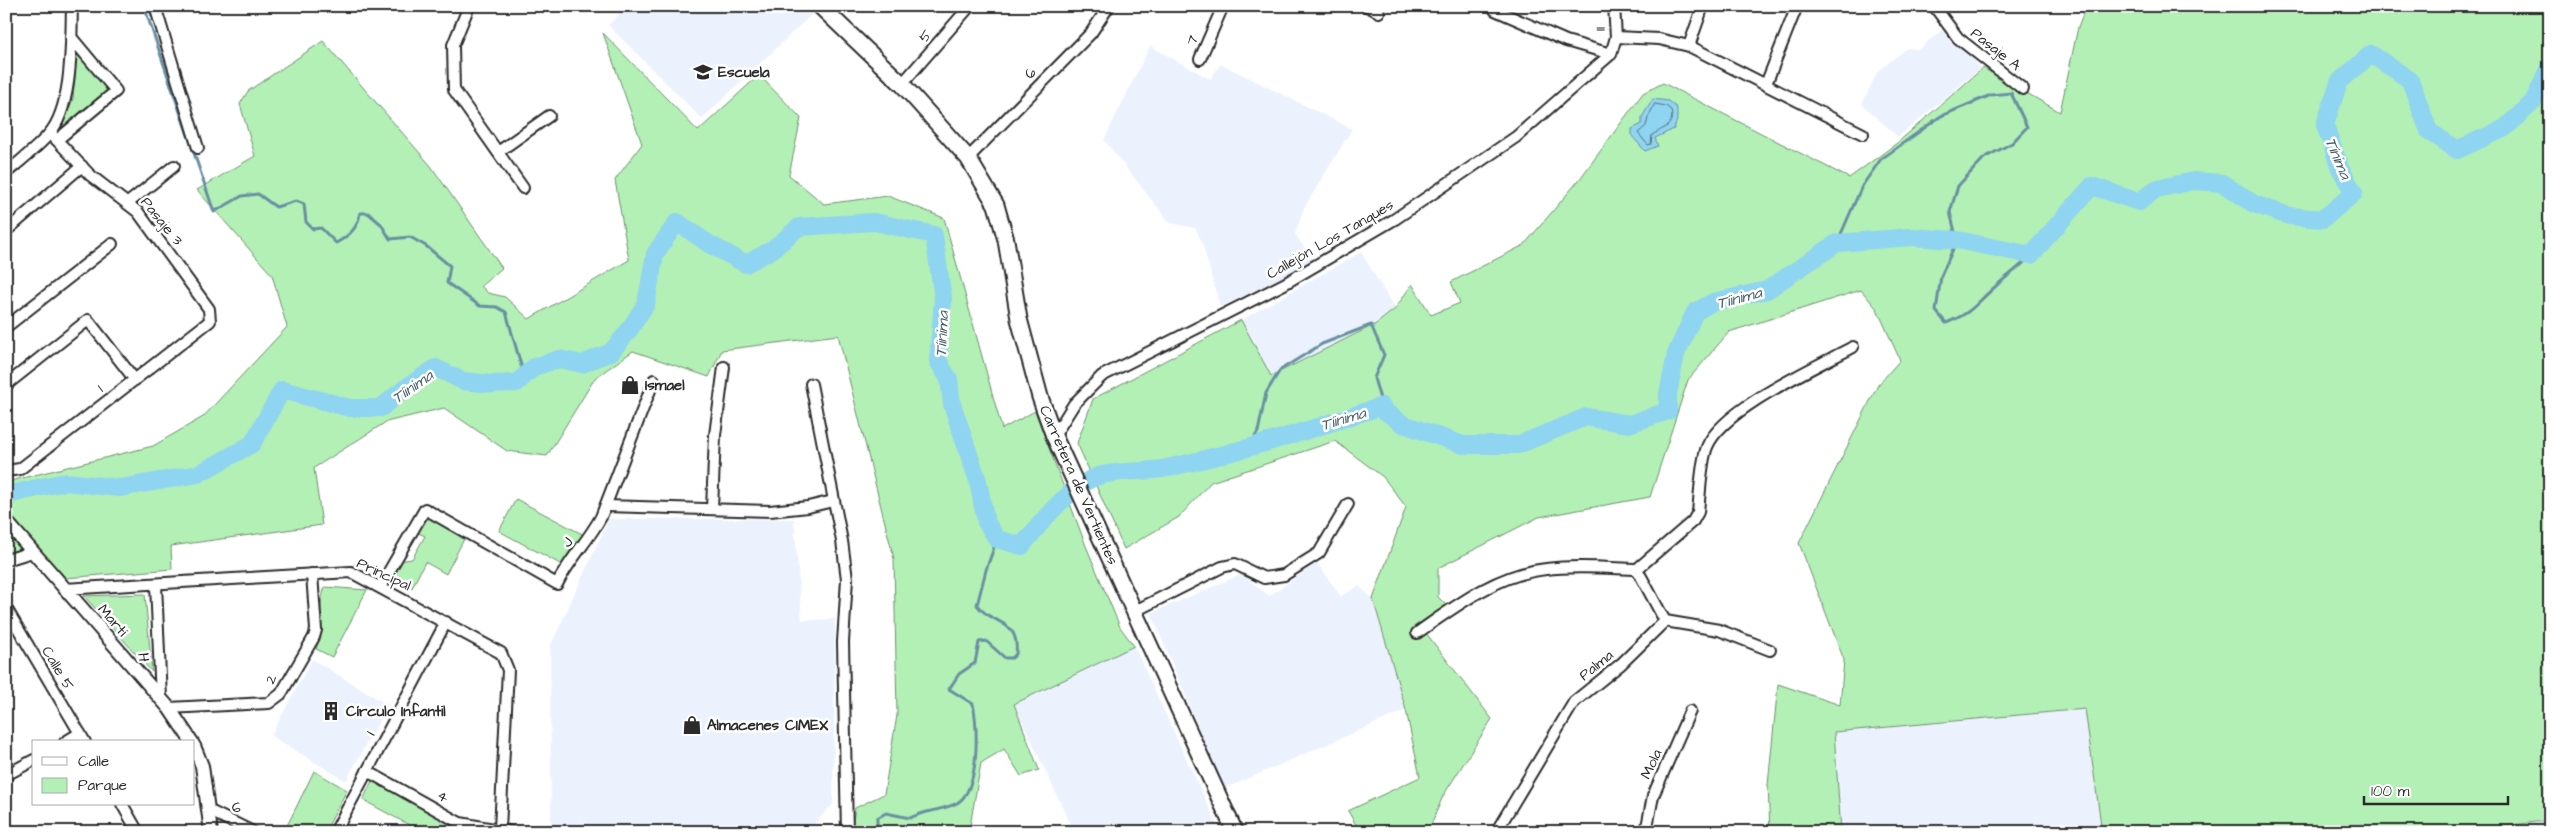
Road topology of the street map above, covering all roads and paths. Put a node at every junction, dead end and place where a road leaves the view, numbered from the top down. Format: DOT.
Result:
graph roads {
  1 [pos="72,6"];
  2 [pos="155,6"];
  3 [pos="469,6"];
  4 [pos="820,6"];
  5 [pos="970,6"];
  6 [pos="1109,6"];
  7 [pos="1223,6"];
  8 [pos="1367,6"];
  9 [pos="1614,6"];
  10 [pos="1703,6"];
  11 [pos="1797,6"];
  12 [pos="1934,6"];
  13 [pos="1495,10"];
  14 [pos="1379,12"];
  15 [pos="71,37"];
  16 [pos="1616,37"];
  17 [pos="1689,46"];
  18 [pos="1611,51"];
  19 [pos="1200,59"];
  20 [pos="902,84"];
  21 [pos="1766,84"];
  22 [pos="2023,89"];
  23 [pos="549,116"];
  24 [pos="1863,134"];
  25 [pos="54,137"];
  26 [pos="198,148"];
  27 [pos="498,152"];
  28 [pos="968,158"];
  29 [pos="82,166"];
  30 [pos="174,166"];
  31 [pos="6,173"];
  32 [pos="523,188"];
  33 [pos="128,203"];
  34 [pos="6,231"];
  35 [pos="112,244"];
  36 [pos="210,322"];
  37 [pos="6,327"];
  38 [pos="1853,346"];
  39 [pos="724,367"];
  40 [pos="135,380"];
  41 [pos="654,380"];
  42 [pos="811,384"];
  43 [pos="6,385"];
  44 [pos="1054,436"];
  45 [pos="6,471"];
  46 [pos="833,500"];
  47 [pos="1348,504"];
  48 [pos="606,506"];
  49 [pos="712,509"];
  50 [pos="6,521"];
  51 [pos="32,552"];
  52 [pos="6,560"];
  53 [pos="1637,569"];
  54 [pos="312,574"];
  55 [pos="156,584"];
  56 [pos="380,587"];
  57 [pos="64,589"];
  58 [pos="6,608"];
  59 [pos="1135,611"];
  60 [pos="1665,621"];
  61 [pos="446,622"];
  62 [pos="10,623"];
  63 [pos="1417,633"];
  64 [pos="1770,650"];
  65 [pos="165,704"];
  66 [pos="1690,712"];
  67 [pos="82,738"];
  68 [pos="191,740"];
  69 [pos="195,748"];
  70 [pos="32,761"];
  71 [pos="367,772"];
  72 [pos="6,776"];
  73 [pos="123,806"];
  74 [pos="208,810"];
  75 [pos="505,831"];
  76 [pos="138,832"];
  77 [pos="211,832"];
  78 [pos="253,832"];
  79 [pos="335,832"];
  80 [pos="848,832"];
  81 [pos="1236,832"];
  82 [pos="1496,832"];
  83 [pos="1646,832"];
  1 -- 15 [label="street"];
  2 -- 26 [label="street"];
  3 -- 27 [label="street"];
  4 -- 20 [label="main road, Carretera de Vertientes"];
  5 -- 20 [label="street, 5"];
  6 -- 28 [label="street, 6"];
  7 -- 19 [label="street, 7"];
  8 -- 14 [label="street"];
  9 -- 16 [label="street, 11"];
  10 -- 17 [label="street"];
  11 -- 21 [label="street"];
  12 -- 22 [label="street, Pasaje A"];
  13 -- 18 [label="street"];
  15 -- 25 [label="street"];
  15 -- 25 [label="street"];
  16 -- 17 [label="street"];
  16 -- 18 [label="street, 11"];
  17 -- 21 [label="street"];
  18 -- 44 [label="street, Callejón Los Tanques"];
  20 -- 28 [label="main road, Carretera de Vertientes"];
  21 -- 24 [label="street"];
  23 -- 27 [label="street"];
  25 -- 29 [label="street, Pasaje 3"];
  25 -- 31 [label="street"];
  27 -- 32 [label="street"];
  28 -- 44 [label="main road, Carretera de Vertientes"];
  29 -- 33 [label="street, Pasaje 3"];
  29 -- 34 [label="street"];
  30 -- 33 [label="street"];
  33 -- 36 [label="street, Pasaje 3"];
  35 -- 37 [label="street"];
  36 -- 40 [label="street, 1"];
  38 -- 53 [label="street"];
  39 -- 49 [label="street"];
  40 -- 43 [label="street"];
  40 -- 45 [label="street, 1"];
  41 -- 48 [label="street"];
  42 -- 46 [label="street"];
  44 -- 59 [label="main road, Carretera de Vertientes"];
  46 -- 49 [label="street"];
  46 -- 80 [label="street"];
  47 -- 59 [label="street"];
  48 -- 49 [label="street"];
  48 -- 56 [label="street, J"];
  50 -- 51 [label="street, Martí"];
  51 -- 52 [label="street"];
  51 -- 57 [label="street, Martí"];
  53 -- 60 [label="street"];
  53 -- 63 [label="street"];
  54 -- 55 [label="street, Principal"];
  54 -- 56 [label="street, Principal"];
  54 -- 65 [label="street, 2"];
  55 -- 57 [label="street, Principal"];
  55 -- 65 [label="street, H"];
  56 -- 61 [label="street, Principal"];
  57 -- 65 [label="street, Martí"];
  58 -- 62 [label="street, Calle 5"];
  59 -- 81 [label="main road, Carretera de Vertientes"];
  60 -- 64 [label="street"];
  60 -- 82 [label="street, Palma"];
  61 -- 71 [label="street, I"];
  61 -- 75 [label="street, Principal"];
  62 -- 67 [label="street, Calle 5"];
  65 -- 68 [label="street, Martí"];
  66 -- 83 [label="street, Mola"];
  69 -- 74 [label="street"];
  70 -- 72 [label="street"];
  71 -- 75 [label="street, 4"];
  71 -- 79 [label="street, I"];
  73 -- 76 [label="street"];
  74 -- 77 [label="street"];
  74 -- 78 [label="street, 6"];
}
